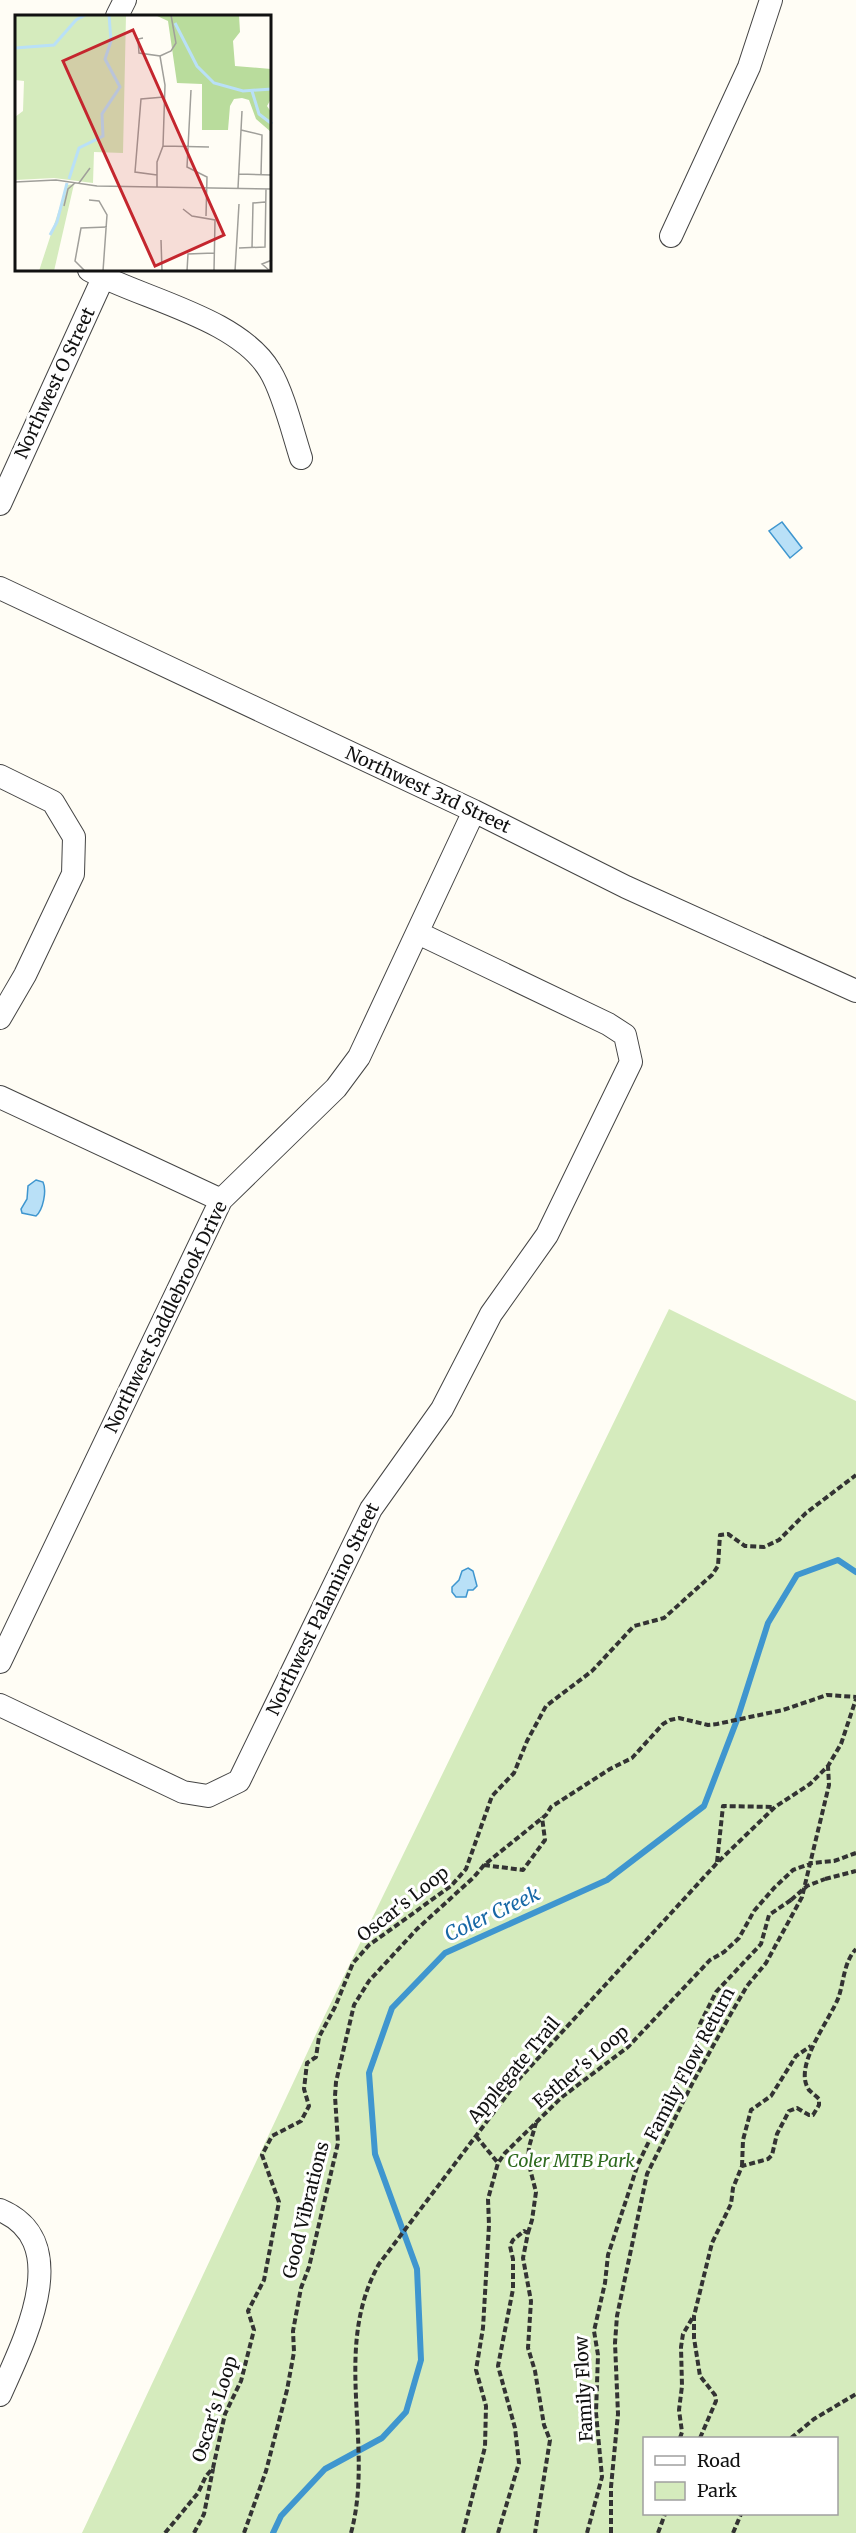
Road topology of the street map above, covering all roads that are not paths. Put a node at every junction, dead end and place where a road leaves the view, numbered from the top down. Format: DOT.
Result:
graph roads {
  1 [pos="125,0"];
  2 [pos="771,0"];
  3 [pos="118,15"];
  4 [pos="671,236"];
  5 [pos="96,274"];
  6 [pos="301,458"];
  7 [pos="0,504"];
  8 [pos="0,588"];
  9 [pos="0,776"];
  10 [pos="474,811"];
  11 [pos="418,933"];
  12 [pos="856,992"];
  13 [pos="0,1018"];
  14 [pos="0,1097"];
  15 [pos="221,1200"];
  16 [pos="0,1662"];
  17 [pos="0,1705"];
  18 [pos="0,2210"];
  19 [pos="0,2395"];
  1 -- 3 [label="street"];
  2 -- 4 [label="street"];
  5 -- 6 [label="street"];
  5 -- 7 [label="street, Northwest O Street"];
  8 -- 10 [label="street, Northwest 3rd Street"];
  9 -- 13 [label="street"];
  10 -- 11 [label="street, Northwest Saddlebrook Drive"];
  10 -- 12 [label="street, Northwest 3rd Street"];
  11 -- 15 [label="street, Northwest Saddlebrook Drive"];
  11 -- 17 [label="street, Northwest Palamino Street"];
  14 -- 15 [label="street"];
  15 -- 16 [label="street, Northwest Saddlebrook Drive"];
  18 -- 19 [label="street"];
}
